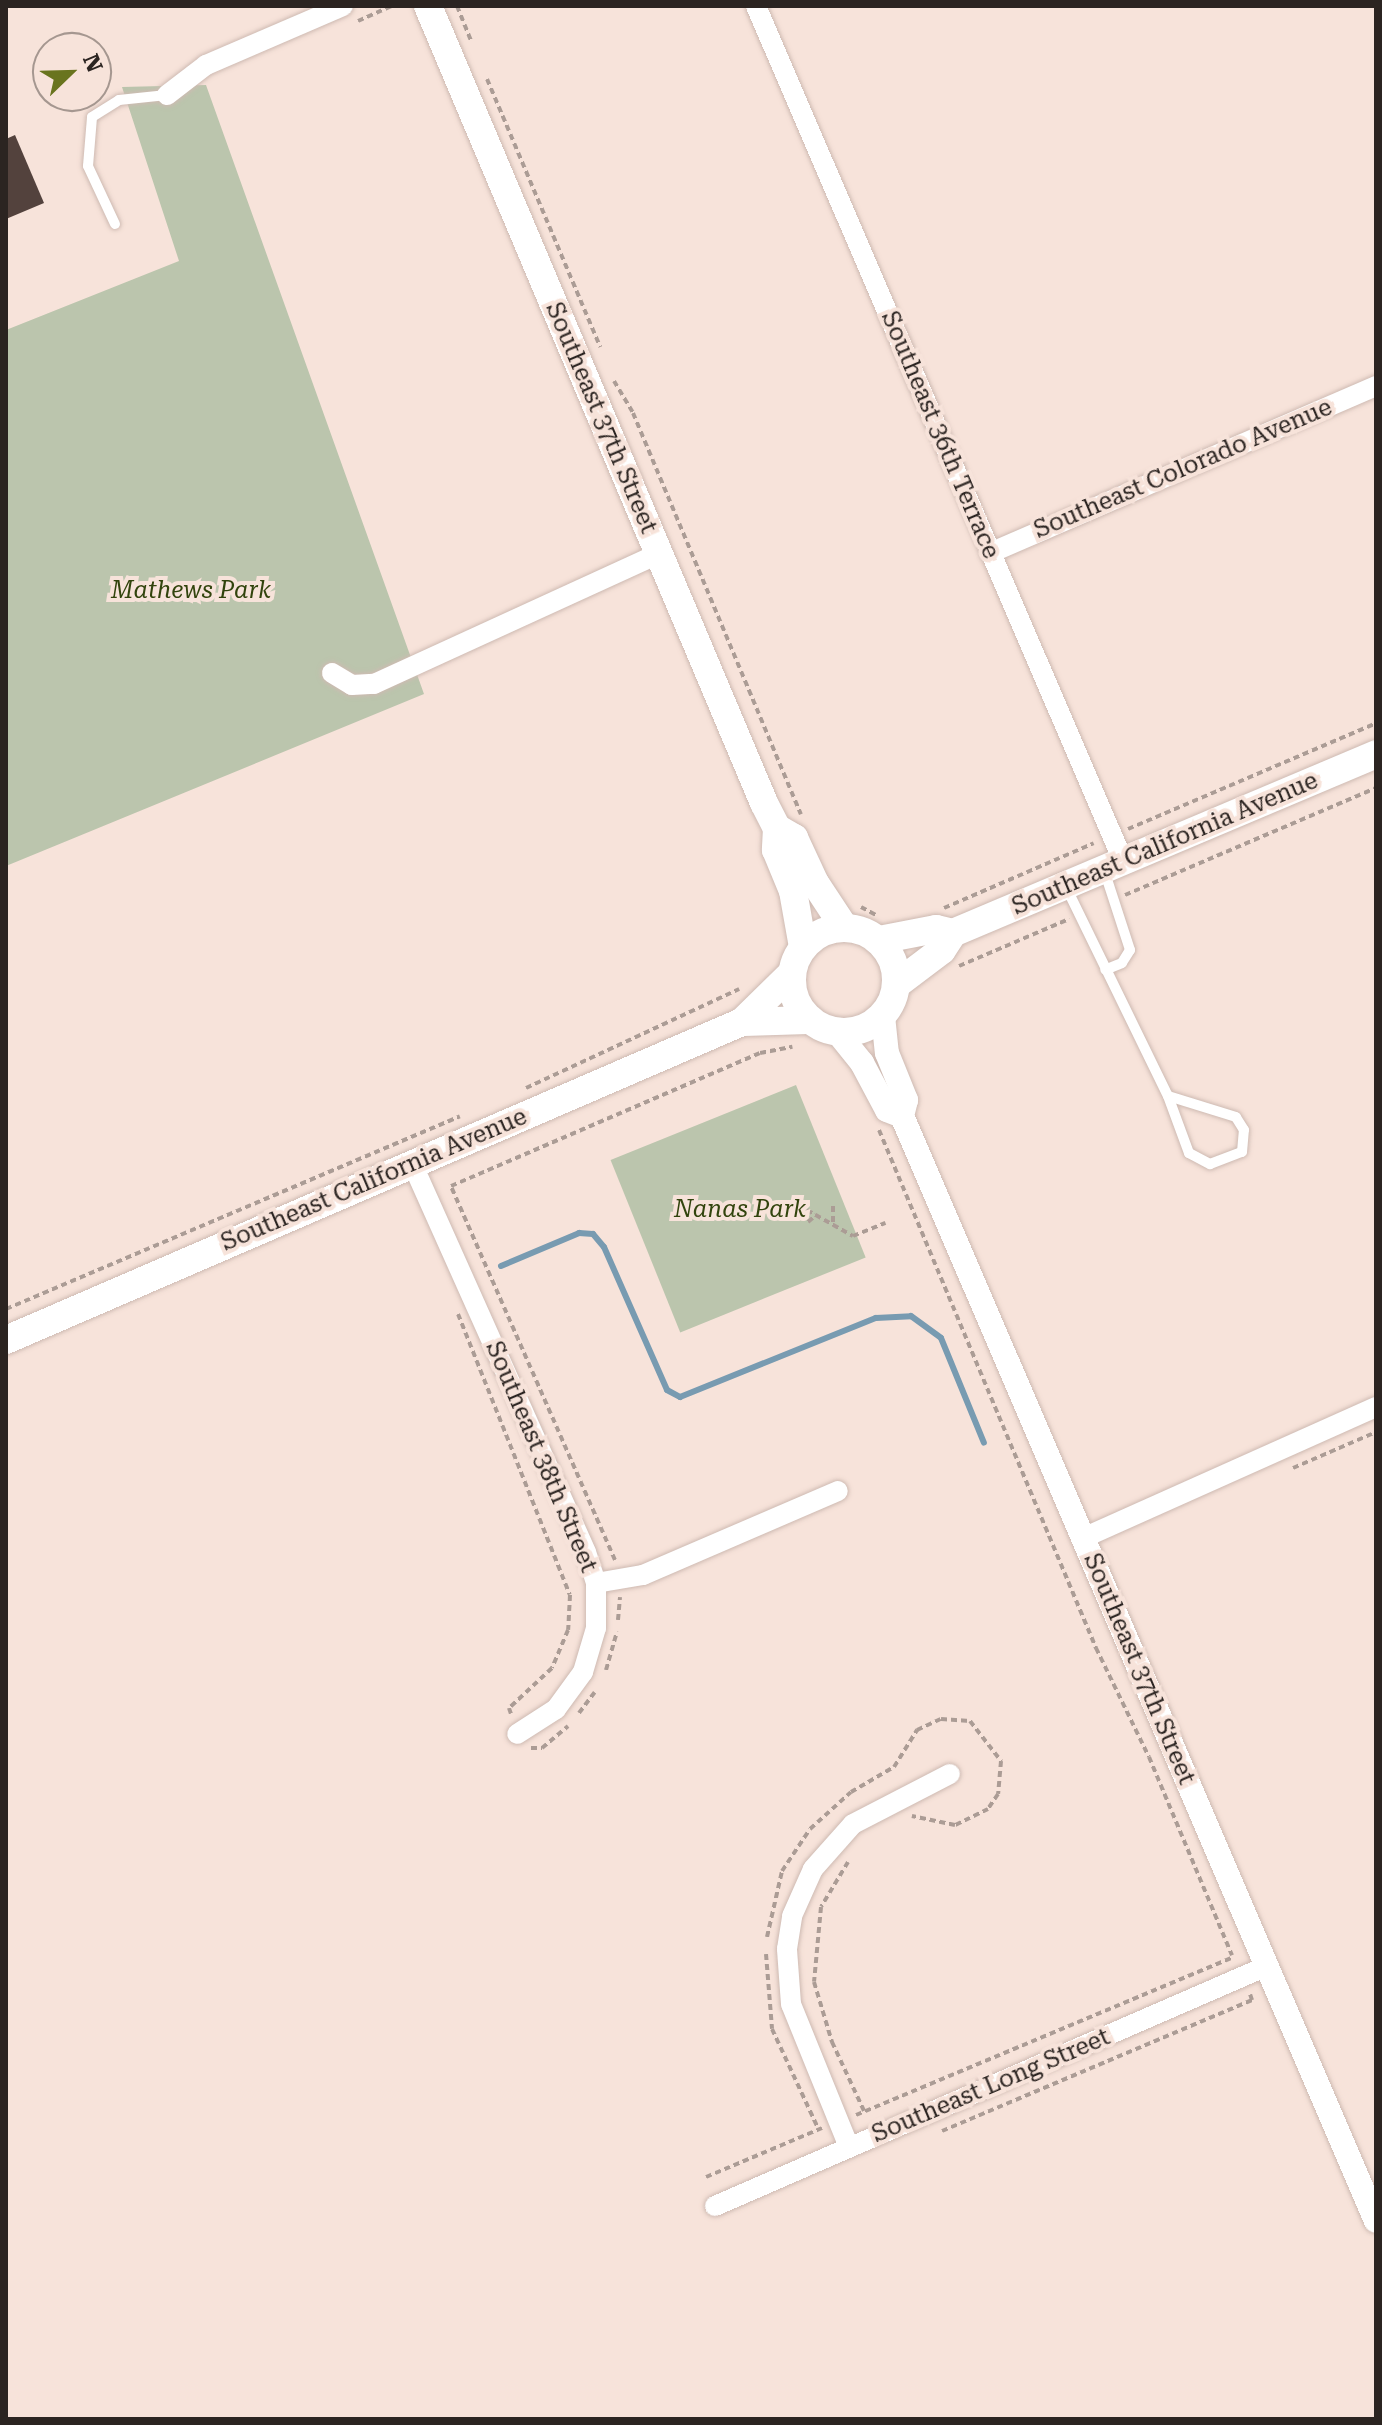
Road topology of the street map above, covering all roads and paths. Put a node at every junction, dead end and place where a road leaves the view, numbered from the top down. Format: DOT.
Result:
graph roads {
  1 [pos="343,6"];
  2 [pos="428,6"];
  3 [pos="457,6"];
  4 [pos="756,6"];
  5 [pos="475,51"];
  6 [pos="481,65"];
  7 [pos="167,95"];
  8 [pos="115,224"];
  9 [pos="603,354"];
  10 [pos="609,368"];
  11 [pos="1376,386"];
  12 [pos="990,553"];
  13 [pos="658,554"];
  14 [pos="332,673"];
  15 [pos="1376,723"];
  16 [pos="1376,754"];
  17 [pos="807,825"];
  18 [pos="777,828"];
  19 [pos="1112,836"];
  20 [pos="1114,867"];
  21 [pos="1066,887"];
  22 [pos="932,913"];
  23 [pos="850,915"];
  24 [pos="881,929"];
  25 [pos="953,933"];
  26 [pos="803,947"];
  27 [pos="1105,970"];
  28 [pos="792,973"];
  29 [pos="749,984"];
  30 [pos="897,984"];
  31 [pos="883,1016"];
  32 [pos="742,1022"];
  33 [pos="837,1032"];
  34 [pos="806,1033"];
  35 [pos="522,1091"];
  36 [pos="1168,1096"];
  37 [pos="475,1115"];
  38 [pos="902,1116"];
  39 [pos="875,1119"];
  40 [pos="412,1163"];
  41 [pos="833,1206"];
  42 [pos="770,1209"];
  43 [pos="816,1215"];
  44 [pos="808,1222"];
  45 [pos="885,1223"];
  46 [pos="833,1224"];
  47 [pos="476,1306"];
  48 [pos="6,1309"];
  49 [pos="6,1340"];
  50 [pos="1376,1407"];
  51 [pos="838,1491"];
  52 [pos="1083,1538"];
  53 [pos="620,1581"];
  54 [pos="596,1583"];
  55 [pos="517,1734"];
  56 [pos="950,1774"];
  57 [pos="897,1822"];
  58 [pos="854,1853"];
  59 [pos="1232,1955"];
  60 [pos="1267,1966"];
  61 [pos="1242,1977"];
  62 [pos="864,2111"];
  63 [pos="838,2122"];
  64 [pos="818,2129"];
  65 [pos="933,2135"];
  66 [pos="875,2136"];
  67 [pos="849,2147"];
  68 [pos="829,2156"];
  69 [pos="706,2177"];
  70 [pos="715,2206"];
  71 [pos="1376,2221"];
  1 -- 7 [label="street"];
  2 -- 13 [label="main road, Southeast 37th Street"];
  3 -- 5 [label="path"];
  4 -- 12 [label="street, Southeast 36th Terrace"];
  6 -- 9 [label="path"];
  7 -- 8 [label="lane"];
  10 -- 17 [label="path"];
  11 -- 12 [label="street, Southeast Colorado Avenue"];
  12 -- 19 [label="street, Southeast 36th Terrace"];
  13 -- 14 [label="street"];
  13 -- 18 [label="main road, Southeast 37th Street"];
  15 -- 19 [label="path"];
  16 -- 20 [label="main road, Southeast California Avenue"];
  18 -- 23 [label="main road, Southeast 37th Street"];
  18 -- 26 [label="main road, Southeast 37th Street"];
  19 -- 20 [label="street, Southeast 36th Terrace"];
  19 -- 22 [label="path"];
  20 -- 21 [label="main road, Southeast California Avenue"];
  20 -- 27 [label="lane"];
  21 -- 25 [label="main road, Southeast California Avenue"];
  21 -- 27 [label="lane"];
  23 -- 24 [label="main road"];
  23 -- 24 [label="path"];
  23 -- 26 [label="main road"];
  24 -- 25 [label="main road, Southeast California Avenue"];
  24 -- 30 [label="main road"];
  25 -- 30 [label="main road, Southeast California Avenue"];
  26 -- 28 [label="main road"];
  27 -- 36 [label="lane"];
  28 -- 32 [label="main road, Southeast California Avenue"];
  28 -- 34 [label="main road"];
  29 -- 35 [label="path"];
  30 -- 31 [label="main road"];
  31 -- 33 [label="main road"];
  31 -- 38 [label="street, Southeast 37th Street"];
  32 -- 34 [label="main road, Southeast California Avenue"];
  32 -- 40 [label="main road, Southeast California Avenue"];
  33 -- 34 [label="main road"];
  33 -- 38 [label="street, Southeast 37th Street"];
  34 -- 53 [label="path"];
  36 -- 36 [label="lane"];
  37 -- 48 [label="path"];
  38 -- 52 [label="street, Southeast 37th Street"];
  39 -- 59 [label="path"];
  40 -- 47 [label="street, Southeast 38th Street"];
  40 -- 49 [label="main road, Southeast California Avenue"];
  41 -- 46 [label="path"];
  42 -- 43 [label="path"];
  43 -- 44 [label="path"];
  43 -- 46 [label="path"];
  45 -- 46 [label="path"];
  47 -- 54 [label="street, Southeast 38th Street"];
  47 -- 55 [label="path"];
  50 -- 52 [label="street"];
  51 -- 53 [label="street"];
  52 -- 60 [label="street, Southeast 37th Street"];
  53 -- 54 [label="street"];
  53 -- 55 [label="path"];
  54 -- 55 [label="street, Southeast 38th Street"];
  56 -- 63 [label="street"];
  57 -- 64 [label="path"];
  58 -- 62 [label="path"];
  59 -- 61 [label="path"];
  59 -- 62 [label="path"];
  60 -- 61 [label="street, Southeast Long Street"];
  60 -- 71 [label="street, Southeast 37th Street"];
  61 -- 65 [label="path"];
  61 -- 66 [label="street, Southeast Long Street"];
  62 -- 63 [label="path"];
  62 -- 66 [label="path"];
  63 -- 64 [label="path"];
  63 -- 67 [label="street"];
  64 -- 68 [label="path"];
  64 -- 69 [label="path"];
  66 -- 67 [label="street, Southeast Long Street"];
  67 -- 68 [label="street, Southeast Long Street"];
  68 -- 70 [label="street, Southeast Long Street"];
}
